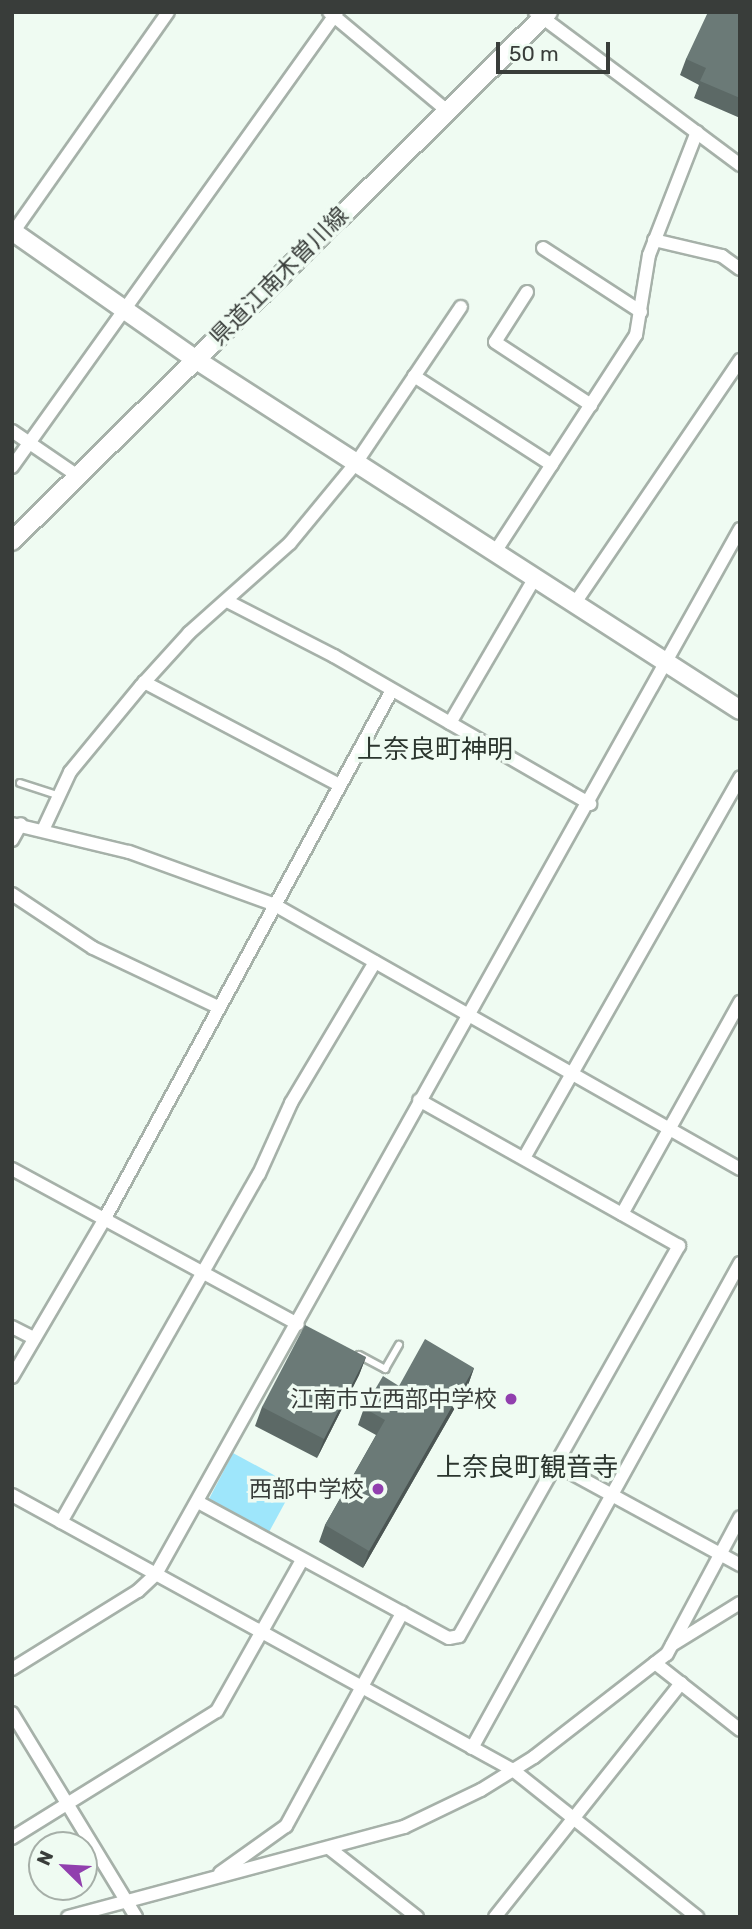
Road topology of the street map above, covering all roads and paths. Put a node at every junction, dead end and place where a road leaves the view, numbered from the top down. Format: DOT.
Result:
graph roads {
  1 [pos="168,12"];
  2 [pos="333,13"];
  3 [pos="541,14"];
  4 [pos="446,110"];
  5 [pos="697,132"];
  6 [pos="740,165"];
  7 [pos="13,232"];
  8 [pos="654,240"];
  9 [pos="543,248"];
  10 [pos="740,269"];
  11 [pos="527,292"];
  12 [pos="461,307"];
  13 [pos="122,308"];
  14 [pos="642,312"];
  15 [pos="195,359"];
  16 [pos="740,360"];
  17 [pos="414,376"];
  18 [pos="591,405"];
  19 [pos="12,431"];
  20 [pos="29,442"];
  21 [pos="356,463"];
  22 [pos="552,465"];
  23 [pos="12,467"];
  24 [pos="78,476"];
  25 [pos="740,529"];
  26 [pos="12,541"];
  27 [pos="495,552"];
  28 [pos="534,579"];
  29 [pos="227,601"];
  30 [pos="575,603"];
  31 [pos="668,663"];
  32 [pos="144,682"];
  33 [pos="392,690"];
  34 [pos="740,710"];
  35 [pos="450,723"];
  36 [pos="740,778"];
  37 [pos="20,783"];
  38 [pos="340,785"];
  39 [pos="59,795"];
  40 [pos="590,804"];
  41 [pos="17,824"];
  42 [pos="43,830"];
  43 [pos="12,840"];
  44 [pos="12,894"];
  45 [pos="273,904"];
  46 [pos="375,962"];
  47 [pos="740,1002"];
  48 [pos="218,1007"];
  49 [pos="472,1017"];
  50 [pos="572,1073"];
  51 [pos="419,1100"];
  52 [pos="669,1128"];
  53 [pos="524,1158"];
  54 [pos="740,1168"];
  55 [pos="12,1169"];
  56 [pos="622,1214"];
  57 [pos="104,1220"];
  58 [pos="740,1263"];
  59 [pos="201,1272"];
  60 [pos="298,1324"];
  61 [pos="12,1327"];
  62 [pos="311,1330"];
  63 [pos="34,1338"];
  64 [pos="399,1345"];
  65 [pos="348,1349"];
  66 [pos="12,1377"];
  67 [pos="555,1464"];
  68 [pos="12,1495"];
  69 [pos="611,1497"];
  70 [pos="198,1502"];
  71 [pos="740,1517"];
  72 [pos="61,1522"];
  73 [pos="721,1553"];
  74 [pos="302,1560"];
  75 [pos="740,1565"];
  76 [pos="156,1574"];
  77 [pos="740,1603"];
  78 [pos="402,1613"];
  79 [pos="262,1632"];
  80 [pos="671,1645"];
  81 [pos="655,1663"];
  82 [pos="12,1668"];
  83 [pos="681,1683"];
  84 [pos="359,1685"];
  85 [pos="12,1713"];
  86 [pos="740,1730"];
  87 [pos="472,1748"];
  88 [pos="513,1770"];
  89 [pos="67,1805"];
  90 [pos="571,1819"];
  91 [pos="12,1838"];
  92 [pos="329,1848"];
  93 [pos="214,1877"];
  94 [pos="122,1900"];
  95 [pos="68,1917"];
  96 [pos="136,1917"];
  97 [pos="417,1917"];
  98 [pos="495,1917"];
  99 [pos="697,1917"];
  1 -- 7 [label="street"];
  2 -- 4 [label="street"];
  2 -- 13 [label="street"];
  3 -- 4 [label="street, 県道江南木曽川線"];
  3 -- 5 [label="street"];
  4 -- 15 [label="street, 県道江南木曽川線"];
  5 -- 6 [label="street"];
  5 -- 8 [label="street"];
  7 -- 13 [label="street"];
  8 -- 10 [label="street"];
  8 -- 14 [label="street"];
  9 -- 14 [label="street"];
  11 -- 18 [label="street"];
  12 -- 17 [label="street"];
  13 -- 15 [label="street"];
  13 -- 20 [label="street"];
  14 -- 18 [label="street"];
  15 -- 21 [label="street"];
  15 -- 24 [label="street, 県道江南木曽川線"];
  16 -- 30 [label="street"];
  17 -- 21 [label="street"];
  17 -- 22 [label="street"];
  18 -- 22 [label="street"];
  19 -- 20 [label="street"];
  20 -- 23 [label="street"];
  20 -- 24 [label="street"];
  21 -- 27 [label="street"];
  21 -- 29 [label="street"];
  22 -- 27 [label="street"];
  24 -- 26 [label="street, 県道江南木曽川線"];
  25 -- 31 [label="street"];
  27 -- 28 [label="street"];
  28 -- 30 [label="street"];
  28 -- 35 [label="street"];
  29 -- 32 [label="street"];
  29 -- 33 [label="street"];
  30 -- 31 [label="street"];
  31 -- 34 [label="street"];
  31 -- 40 [label="street"];
  32 -- 38 [label="street"];
  32 -- 39 [label="street"];
  33 -- 35 [label="street"];
  33 -- 38 [label="street"];
  35 -- 40 [label="street"];
  36 -- 50 [label="street"];
  37 -- 39 [label="lane"];
  38 -- 45 [label="street"];
  39 -- 42 [label="street"];
  40 -- 49 [label="street"];
  41 -- 42 [label="street"];
  41 -- 43 [label="street"];
  42 -- 45 [label="street"];
  44 -- 48 [label="street"];
  45 -- 46 [label="street"];
  45 -- 48 [label="street"];
  46 -- 49 [label="street"];
  46 -- 59 [label="street"];
  47 -- 52 [label="street"];
  48 -- 57 [label="street"];
  49 -- 50 [label="street"];
  49 -- 51 [label="street"];
  50 -- 52 [label="street"];
  50 -- 53 [label="street"];
  51 -- 53 [label="street"];
  51 -- 60 [label="street"];
  52 -- 54 [label="street"];
  52 -- 56 [label="street"];
  53 -- 56 [label="street"];
  55 -- 57 [label="street"];
  56 -- 67 [label="street"];
  57 -- 59 [label="street"];
  57 -- 63 [label="street"];
  58 -- 69 [label="street"];
  59 -- 60 [label="street"];
  59 -- 72 [label="street"];
  60 -- 62 [label="lane"];
  60 -- 70 [label="street"];
  61 -- 63 [label="street"];
  63 -- 66 [label="street"];
  64 -- 65 [label="lane"];
  67 -- 69 [label="street"];
  67 -- 78 [label="street"];
  68 -- 72 [label="street"];
  69 -- 73 [label="street"];
  69 -- 87 [label="street"];
  70 -- 74 [label="street"];
  70 -- 76 [label="street"];
  71 -- 73 [label="street"];
  72 -- 76 [label="street"];
  73 -- 75 [label="street"];
  73 -- 80 [label="street"];
  74 -- 78 [label="street"];
  74 -- 79 [label="street"];
  76 -- 79 [label="street"];
  76 -- 82 [label="street"];
  77 -- 80 [label="street"];
  78 -- 84 [label="street"];
  79 -- 84 [label="street"];
  79 -- 89 [label="street"];
  80 -- 81 [label="street"];
  81 -- 83 [label="street"];
  81 -- 88 [label="street"];
  83 -- 86 [label="street"];
  83 -- 90 [label="street"];
  84 -- 87 [label="street"];
  84 -- 93 [label="street"];
  85 -- 89 [label="street"];
  87 -- 88 [label="street"];
  88 -- 90 [label="street"];
  88 -- 92 [label="street"];
  89 -- 91 [label="street"];
  89 -- 94 [label="street"];
  90 -- 98 [label="street"];
  90 -- 99 [label="street"];
  92 -- 93 [label="street"];
  92 -- 97 [label="street"];
  93 -- 94 [label="street"];
  94 -- 95 [label="street"];
  94 -- 96 [label="street"];
}
